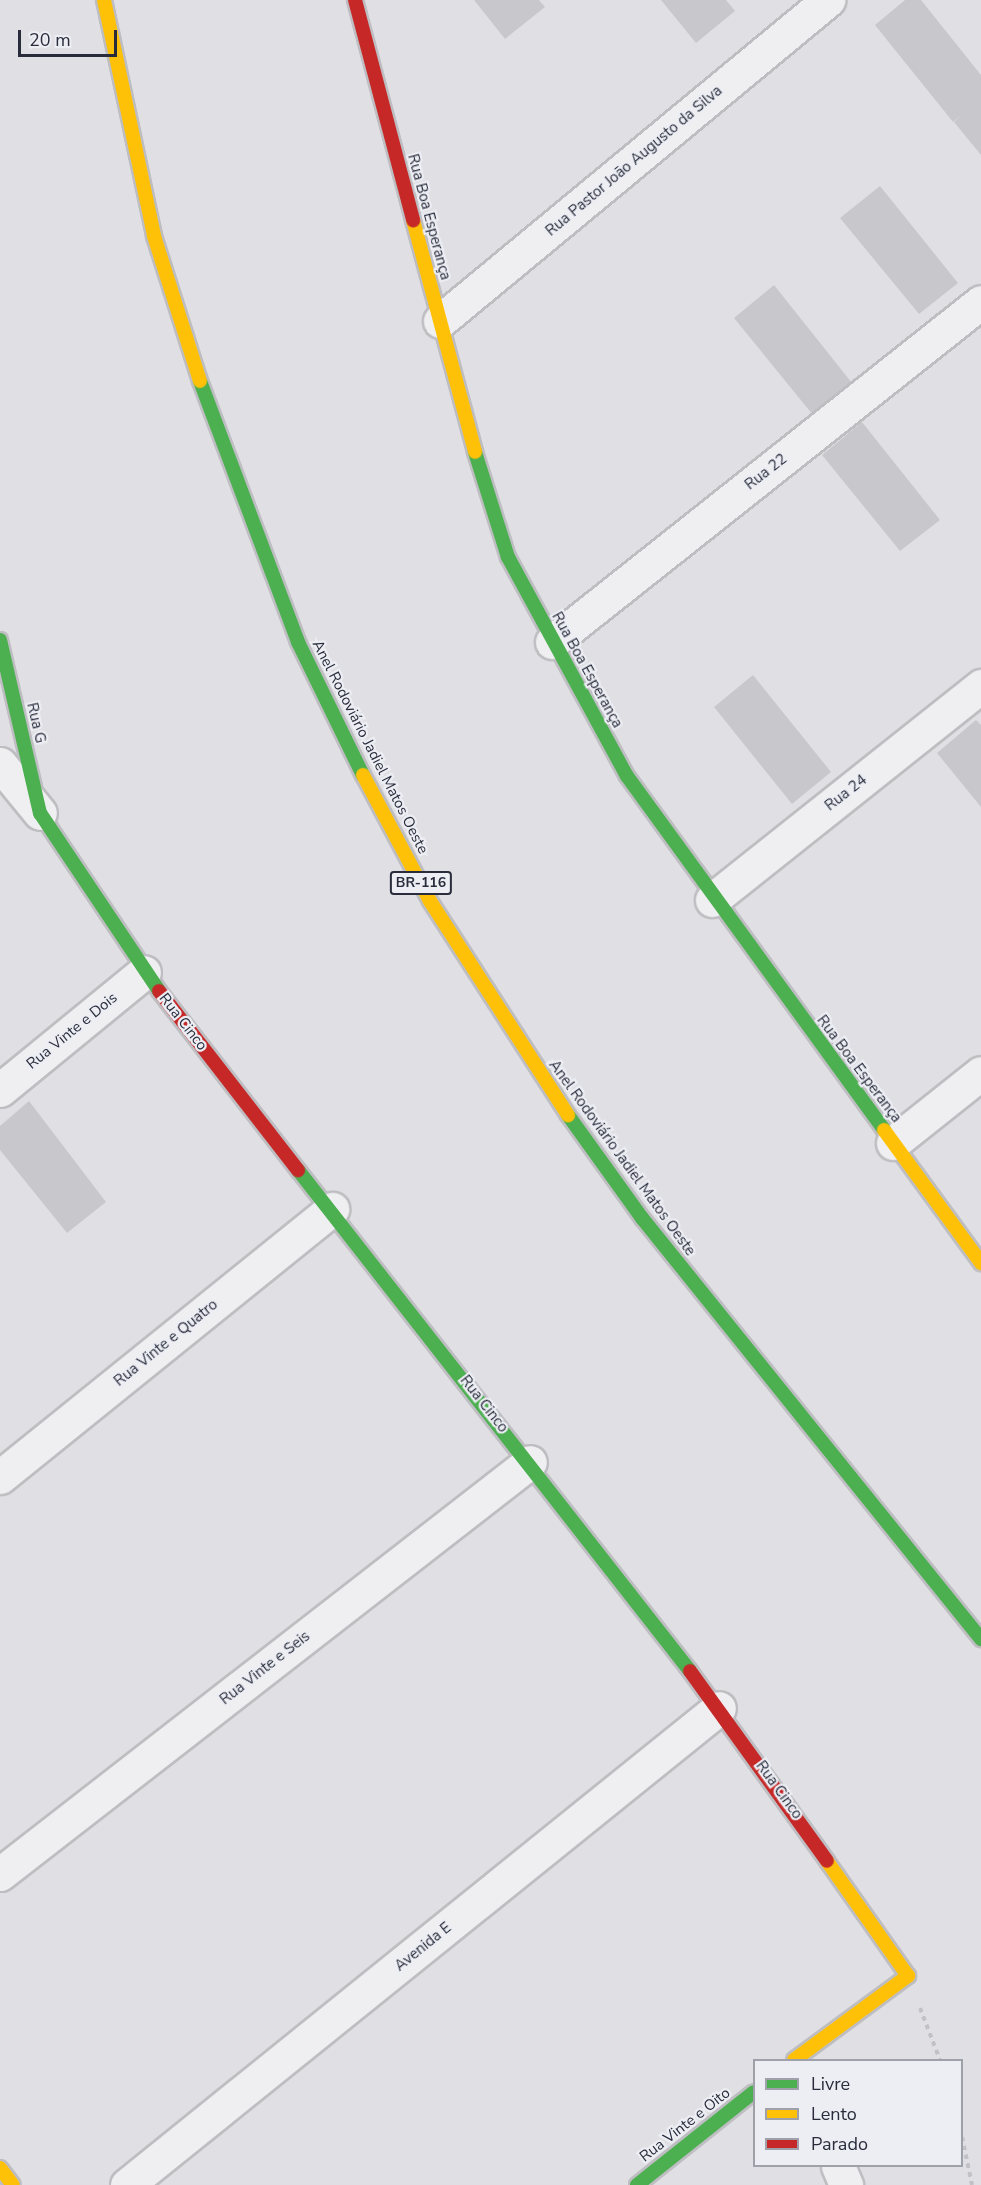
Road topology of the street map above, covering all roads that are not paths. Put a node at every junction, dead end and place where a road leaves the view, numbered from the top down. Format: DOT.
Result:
graph roads {
  1 [pos="104,0"];
  2 [pos="355,0"];
  3 [pos="828,0"];
  4 [pos="981,302"];
  5 [pos="440,321"];
  6 [pos="552,642"];
  7 [pos="0,648"];
  8 [pos="981,686"];
  9 [pos="0,765"];
  10 [pos="40,813"];
  11 [pos="712,900"];
  12 [pos="144,972"];
  13 [pos="981,1073"];
  14 [pos="0,1090"];
  15 [pos="893,1143"];
  16 [pos="332,1209"];
  17 [pos="981,1263"];
  18 [pos="530,1462"];
  19 [pos="0,1478"];
  20 [pos="981,1639"];
  21 [pos="719,1708"];
  22 [pos="0,1874"];
  23 [pos="797,2059"];
  24 [pos="753,2092"];
  25 [pos="838,2167"];
  26 [pos="0,2168"];
  27 [pos="13,2185"];
  28 [pos="127,2185"];
  29 [pos="637,2185"];
  30 [pos="846,2185"];
  1 -- 20 [label="main road, Anel Rodoviário Jadiel Matos Oeste / BR-116"];
  2 -- 5 [label="main road, Rua Boa Esperança"];
  3 -- 5 [label="street, Rua Pastor João Augusto da Silva"];
  4 -- 6 [label="street, Rua 22"];
  5 -- 6 [label="main road, Rua Boa Esperança"];
  6 -- 11 [label="main road, Rua Boa Esperança"];
  7 -- 10 [label="main road, Rua G"];
  8 -- 11 [label="street, Rua 24"];
  9 -- 10 [label="street, Rua Cinco"];
  10 -- 12 [label="main road, Rua Cinco"];
  11 -- 15 [label="main road, Rua Boa Esperança"];
  12 -- 14 [label="street, Rua Vinte e Dois"];
  12 -- 16 [label="main road, Rua Cinco"];
  13 -- 15 [label="street"];
  15 -- 17 [label="main road, Rua Boa Esperança"];
  16 -- 18 [label="main road, Rua Cinco"];
  16 -- 19 [label="street, Rua Vinte e Quatro"];
  18 -- 21 [label="main road, Rua Cinco"];
  18 -- 22 [label="street, Rua Vinte e Seis"];
  21 -- 23 [label="main road, Rua Cinco"];
  21 -- 28 [label="street, Avenida E"];
  24 -- 29 [label="main road, Rua Vinte e Oito"];
  25 -- 30 [label="street"];
  26 -- 27 [label="main road"];
}
